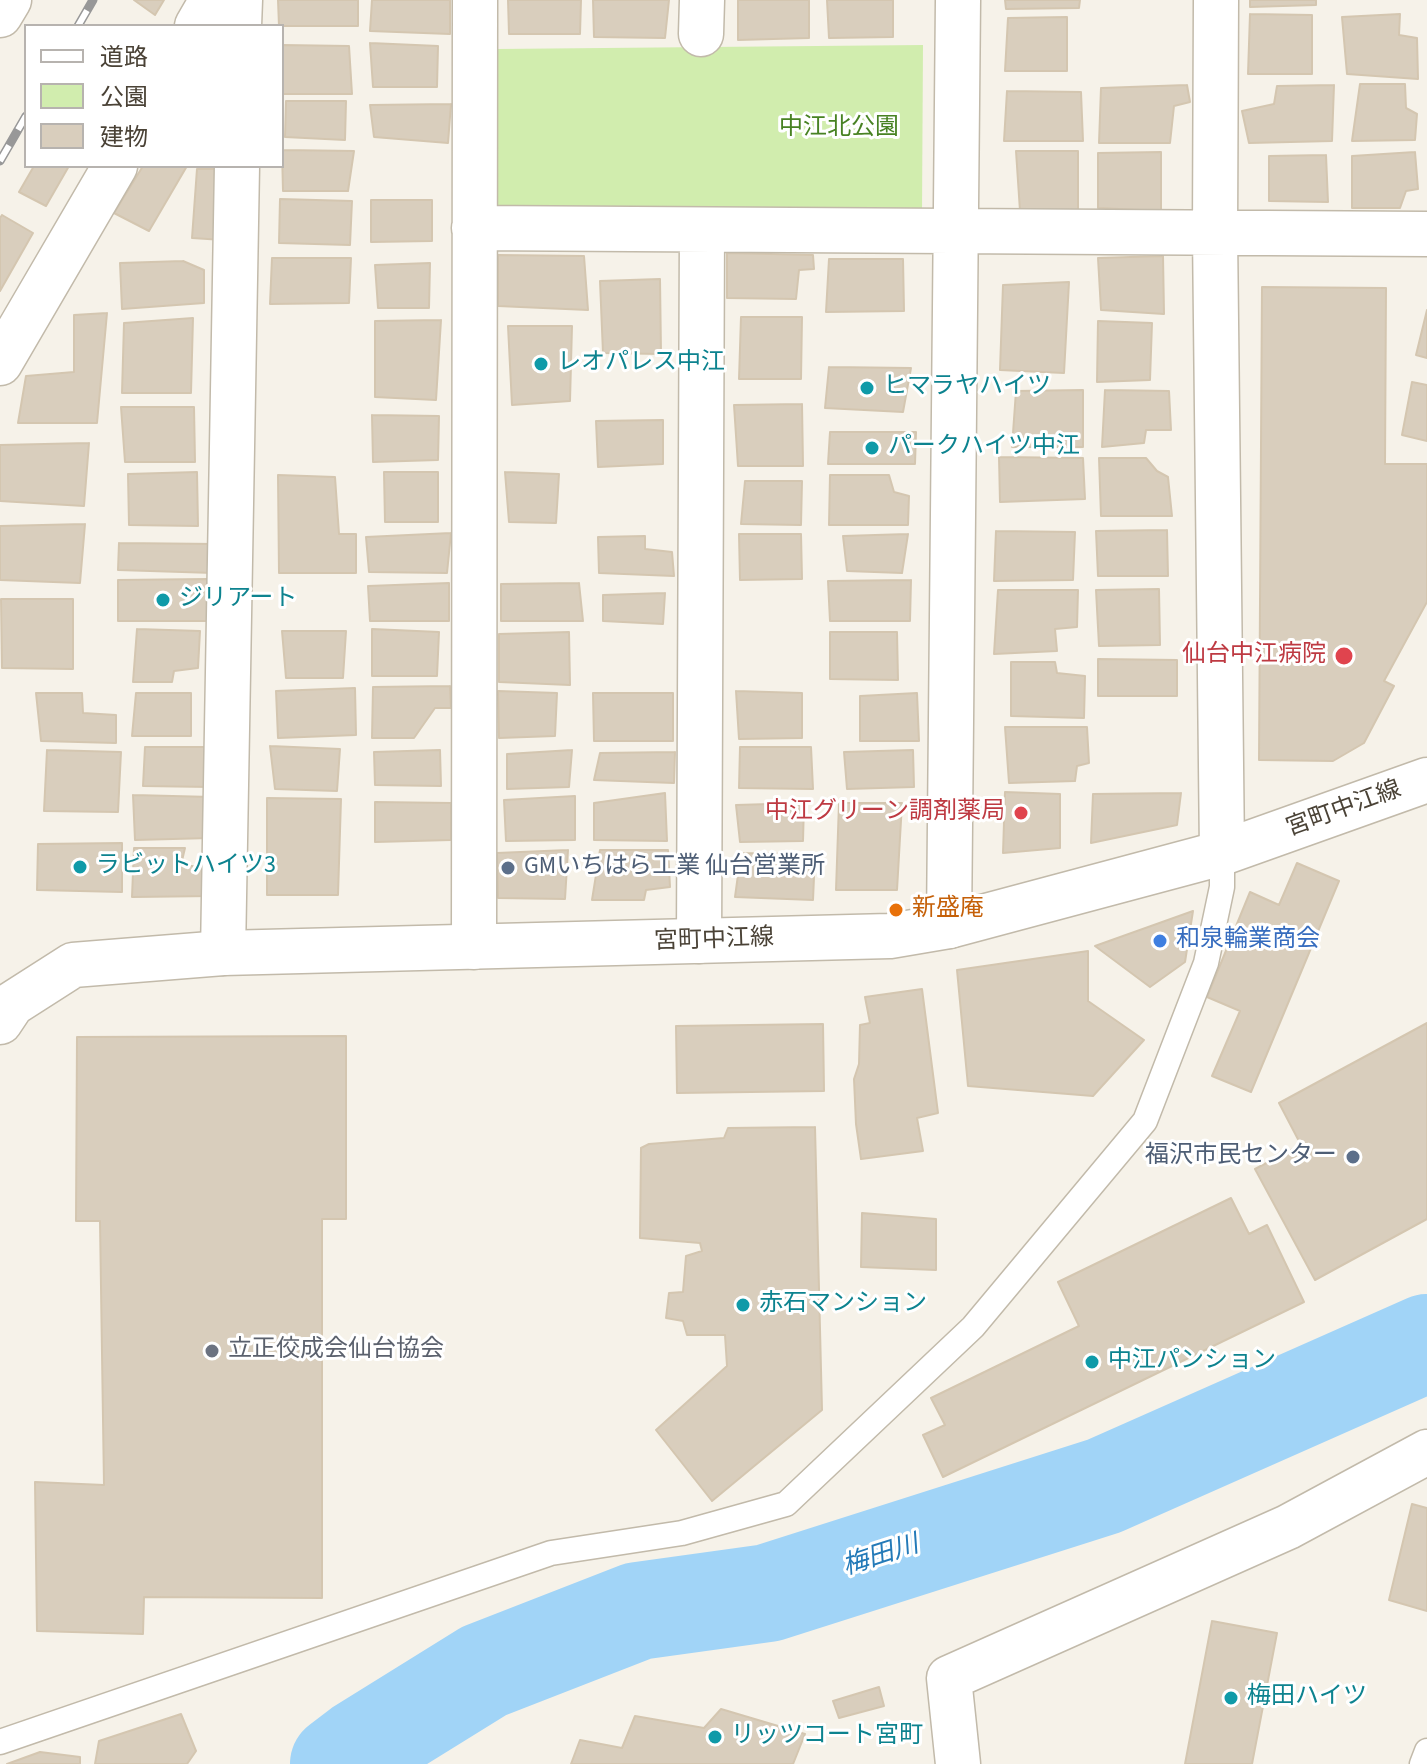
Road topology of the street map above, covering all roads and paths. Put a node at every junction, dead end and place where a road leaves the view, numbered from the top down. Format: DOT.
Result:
graph roads {
  1 [pos="9,0"];
  2 [pos="212,0"];
  3 [pos="240,0"];
  4 [pos="475,0"];
  5 [pos="958,0"];
  6 [pos="1216,0"];
  7 [pos="0,15"];
  8 [pos="198,24"];
  9 [pos="239,24"];
  10 [pos="114,168"];
  11 [pos="237,168"];
  12 [pos="474,228"];
  13 [pos="702,230"];
  14 [pos="955,231"];
  15 [pos="1215,233"];
  16 [pos="1427,234"];
  17 [pos="0,363"];
  18 [pos="1427,780"];
  19 [pos="1222,853"];
  20 [pos="949,926"];
  21 [pos="699,941"];
  22 [pos="474,947"];
  23 [pos="223,953"];
  24 [pos="0,1022"];
  25 [pos="1427,1452"];
  26 [pos="0,1742"];
  27 [pos="1427,1751"];
  28 [pos="958,1764"];
  29 [pos="1422,1764"];
  1 -- 7 [label="street"];
  2 -- 8 [label="street"];
  3 -- 9 [label="street"];
  4 -- 12 [label="street"];
  5 -- 14 [label="street"];
  6 -- 15 [label="street"];
  10 -- 17 [label="street"];
  11 -- 23 [label="street"];
  12 -- 13 [label="street"];
  12 -- 22 [label="street"];
  13 -- 14 [label="street"];
  13 -- 21 [label="street"];
  14 -- 15 [label="street"];
  14 -- 20 [label="street"];
  15 -- 16 [label="street"];
  15 -- 19 [label="street"];
  18 -- 19 [label="street, 宮町中江線"];
  19 -- 20 [label="street, 宮町中江線"];
  19 -- 26 [label="lane"];
  20 -- 21 [label="street, 宮町中江線"];
  21 -- 22 [label="street, 宮町中江線"];
  22 -- 23 [label="street, 宮町中江線"];
  23 -- 24 [label="street, 宮町中江線"];
  25 -- 28 [label="street"];
  27 -- 29 [label="lane"];
}
